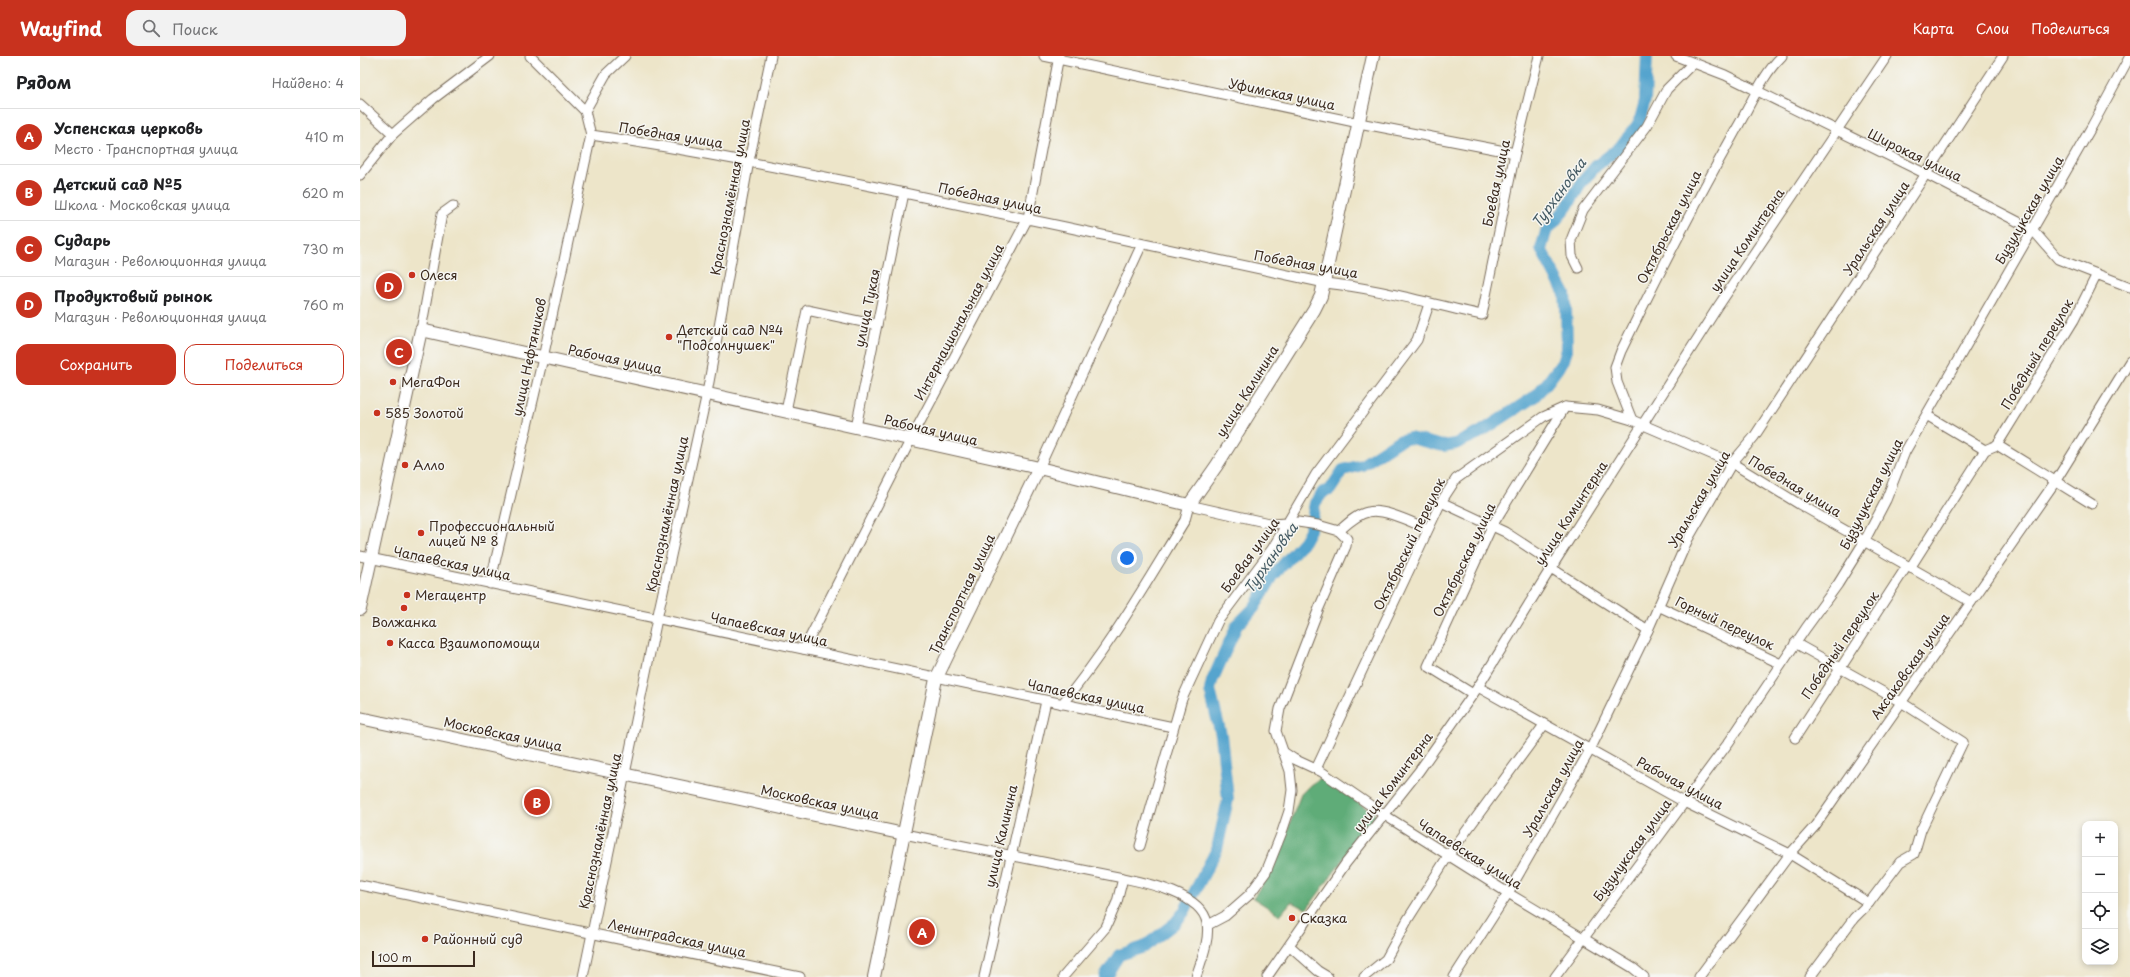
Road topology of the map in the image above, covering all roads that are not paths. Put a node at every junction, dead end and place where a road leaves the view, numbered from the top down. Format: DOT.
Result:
graph roads {
  1 [pos="490,56"];
  2 [pos="530,56"];
  3 [pos="625,56"];
  4 [pos="771,56"];
  5 [pos="1044,56"];
  6 [pos="1373,56"];
  7 [pos="1539,56"];
  8 [pos="1782,56"];
  9 [pos="1887,56"];
  10 [pos="2003,56"];
  11 [pos="2130,56"];
  12 [pos="1678,57"];
  13 [pos="1059,58"];
  14 [pos="1693,63"];
  15 [pos="1758,92"];
  16 [pos="360,104"];
  17 [pos="586,111"];
  18 [pos="1359,123"];
  19 [pos="1837,131"];
  20 [pos="393,134"];
  21 [pos="590,135"];
  22 [pos="1515,153"];
  23 [pos="749,162"];
  24 [pos="1926,174"];
  25 [pos="360,175"];
  26 [pos="904,193"];
  27 [pos="453,206"];
  28 [pos="1028,218"];
  29 [pos="2032,229"];
  30 [pos="1142,244"];
  31 [pos="1578,268"];
  32 [pos="2097,274"];
  33 [pos="1325,283"];
  34 [pos="2130,287"];
  35 [pos="1429,304"];
  36 [pos="1482,315"];
  37 [pos="877,325"];
  38 [pos="421,330"];
  39 [pos="543,358"];
  40 [pos="2130,361"];
  41 [pos="707,393"];
  42 [pos="1565,407"];
  43 [pos="786,411"];
  44 [pos="1928,416"];
  45 [pos="1632,420"];
  46 [pos="1643,425"];
  47 [pos="856,427"];
  48 [pos="911,439"];
  49 [pos="1997,445"];
  50 [pos="1985,450"];
  51 [pos="1732,463"];
  52 [pos="1039,468"];
  53 [pos="2055,482"];
  54 [pos="1441,502"];
  55 [pos="2092,504"];
  56 [pos="1189,505"];
  57 [pos="1289,523"];
  58 [pos="1492,526"];
  59 [pos="1428,529"];
  60 [pos="1339,531"];
  61 [pos="1864,542"];
  62 [pos="366,558"];
  63 [pos="1552,566"];
  64 [pos="1909,567"];
  65 [pos="490,584"];
  66 [pos="1970,602"];
  67 [pos="1658,606"];
  68 [pos="360,609"];
  69 [pos="657,619"];
  70 [pos="1648,630"];
  71 [pos="1795,643"];
  72 [pos="804,648"];
  73 [pos="1781,664"];
  74 [pos="1428,666"];
  75 [pos="1839,668"];
  76 [pos="936,679"];
  77 [pos="1476,690"];
  78 [pos="1046,701"];
  79 [pos="1901,702"];
  80 [pos="1062,704"];
  81 [pos="360,718"];
  82 [pos="1544,725"];
  83 [pos="1173,727"];
  84 [pos="1795,738"];
  85 [pos="1590,750"];
  86 [pos="1282,751"];
  87 [pos="1316,769"];
  88 [pos="625,774"];
  89 [pos="1684,802"];
  90 [pos="1386,816"];
  91 [pos="904,834"];
  92 [pos="1140,846"];
  93 [pos="1790,854"];
  94 [pos="1011,856"];
  95 [pos="1448,856"];
  96 [pos="1123,878"];
  97 [pos="360,885"];
  98 [pos="1508,894"];
  99 [pos="1869,903"];
  100 [pos="1208,925"];
  101 [pos="592,934"];
  102 [pos="1583,938"];
  103 [pos="1290,946"];
  104 [pos="583,977"];
  105 [pos="800,977"];
  106 [pos="874,977"];
  107 [pos="984,977"];
  108 [pos="1063,977"];
  109 [pos="1196,977"];
  110 [pos="1267,977"];
  111 [pos="1328,977"];
  112 [pos="1364,977"];
  113 [pos="1454,977"];
  114 [pos="1555,977"];
  115 [pos="1644,977"];
  116 [pos="1699,977"];
  117 [pos="1810,977"];
  1 -- 20 [label="street"];
  2 -- 17 [label="street"];
  3 -- 17 [label="street"];
  4 -- 23 [label="street, Краснознамённая улица"];
  5 -- 13 [label="street, Уфимская улица"];
  6 -- 18 [label="main road, улица Калинина"];
  7 -- 22 [label="street, Боевая улица"];
  8 -- 15 [label="street, Октябрьская улица"];
  9 -- 19 [label="street, улица Коминтерна"];
  10 -- 24 [label="street, Уральская улица"];
  11 -- 29 [label="street, Бузулукская улица"];
  12 -- 14 [label="street, Широкая улица"];
  13 -- 18 [label="street, Уфимская улица"];
  13 -- 28 [label="street, Интернациональная улица"];
  14 -- 15 [label="street, Широкая улица"];
  14 -- 31 [label="street"];
  15 -- 19 [label="street, Широкая улица"];
  15 -- 45 [label="street, Октябрьская улица"];
  16 -- 20 [label="street"];
  17 -- 21 [label="street"];
  18 -- 22 [label="street, Уфимская улица"];
  18 -- 33 [label="main road, улица Калинина"];
  19 -- 24 [label="street, Широкая улица"];
  19 -- 46 [label="street, улица Коминтерна"];
  20 -- 25 [label="street"];
  21 -- 23 [label="street, Победная улица"];
  21 -- 39 [label="street, улица Нефтяников"];
  22 -- 36 [label="street, Боевая улица"];
  23 -- 26 [label="street, Победная улица"];
  23 -- 41 [label="street, Краснознамённая улица"];
  24 -- 29 [label="street, Широкая улица"];
  24 -- 51 [label="street, Уральская улица"];
  26 -- 28 [label="street, Победная улица"];
  26 -- 37 [label="street, улица Тукая"];
  27 -- 38 [label="street"];
  28 -- 30 [label="street, Победная улица"];
  28 -- 48 [label="street, Интернациональная улица"];
  29 -- 32 [label="street, Широкая улица"];
  29 -- 44 [label="street, Бузулукская улица"];
  30 -- 33 [label="street, Победная улица"];
  30 -- 52 [label="street, Транспортная улица"];
  32 -- 34 [label="street, Широкая улица"];
  32 -- 49 [label="street, Победный переулок"];
  33 -- 35 [label="street, Победная улица"];
  33 -- 56 [label="main road, улица Калинина"];
  35 -- 36 [label="street, Победная улица"];
  35 -- 57 [label="street, Боевая улица"];
  37 -- 43 [label="street"];
  37 -- 47 [label="street, улица Тукая"];
  38 -- 39 [label="main road, Рабочая улица"];
  38 -- 62 [label="main road"];
  39 -- 41 [label="main road, Рабочая улица"];
  39 -- 65 [label="street, улица Нефтяников"];
  40 -- 53 [label="street, Аксаковская улица"];
  41 -- 43 [label="main road, Рабочая улица"];
  41 -- 69 [label="street, Краснознамённая улица"];
  42 -- 45 [label="street, Октябрьский переулок"];
  42 -- 54 [label="street, Октябрьский переулок"];
  42 -- 58 [label="street, Октябрьская улица"];
  43 -- 47 [label="main road, Рабочая улица"];
  44 -- 50 [label="street"];
  44 -- 61 [label="street, Бузулукская улица"];
  45 -- 46 [label="street, Октябрьский переулок"];
  46 -- 51 [label="street, Победная улица"];
  46 -- 63 [label="street, улица Коминтерна"];
  47 -- 48 [label="main road, Рабочая улица"];
  48 -- 52 [label="main road, Рабочая улица"];
  48 -- 72 [label="street, Интернациональная улица"];
  49 -- 50 [label="street"];
  49 -- 53 [label="street"];
  50 -- 64 [label="street, Победный переулок"];
  51 -- 61 [label="street, Победная улица"];
  51 -- 67 [label="street, Уральская улица"];
  52 -- 56 [label="main road, Рабочая улица"];
  52 -- 76 [label="main road, Транспортная улица"];
  53 -- 55 [label="street"];
  53 -- 66 [label="street, Аксаковская улица"];
  54 -- 58 [label="street"];
  54 -- 59 [label="street, Октябрьский переулок"];
  56 -- 57 [label="street, Рабочая улица"];
  56 -- 80 [label="street, улица Калинина"];
  57 -- 60 [label="street, Рабочая улица"];
  57 -- 83 [label="street, Боевая улица"];
  58 -- 63 [label="street"];
  58 -- 74 [label="street, Октябрьская улица"];
  59 -- 60 [label="street"];
  59 -- 87 [label="street, Октябрьский переулок"];
  60 -- 86 [label="street"];
  61 -- 64 [label="street, Победная улица"];
  61 -- 71 [label="street, Бузулукская улица"];
  62 -- 65 [label="street, Чапаевская улица"];
  62 -- 68 [label="main road"];
  63 -- 70 [label="street"];
  63 -- 77 [label="street, улица Коминтерна"];
  64 -- 66 [label="street, Победная улица"];
  64 -- 75 [label="street, Победный переулок"];
  65 -- 69 [label="street, Чапаевская улица"];
  66 -- 79 [label="street, Аксаковская улица"];
  67 -- 70 [label="street, Уральская улица"];
  67 -- 73 [label="street, Горный переулок"];
  69 -- 72 [label="street, Чапаевская улица"];
  69 -- 88 [label="street, Краснознамённая улица"];
  70 -- 85 [label="street, Уральская улица"];
  71 -- 73 [label="street, Бузулукская улица"];
  71 -- 75 [label="street, Горный переулок"];
  72 -- 76 [label="street, Чапаевская улица"];
  73 -- 89 [label="street, Бузулукская улица"];
  74 -- 77 [label="street, Рабочая улица"];
  75 -- 79 [label="street, Горный переулок"];
  75 -- 84 [label="street, Победный переулок"];
  76 -- 78 [label="street, Чапаевская улица"];
  76 -- 91 [label="main road, Транспортная улица"];
  77 -- 82 [label="street, Рабочая улица"];
  77 -- 90 [label="street, улица Коминтерна"];
  78 -- 80 [label="street, Чапаевская улица"];
  78 -- 94 [label="street, улица Калинина"];
  79 -- 93 [label="street, Аксаковская улица"];
  79 -- 99 [label="street, Горный переулок"];
  80 -- 83 [label="street, Чапаевская улица"];
  81 -- 88 [label="main road, Московская улица"];
  82 -- 85 [label="street, Рабочая улица"];
  82 -- 95 [label="street"];
  83 -- 92 [label="street, Боевая улица"];
  85 -- 89 [label="street, Рабочая улица"];
  85 -- 98 [label="street, Уральская улица"];
  86 -- 87 [label="street, Чапаевская улица"];
  86 -- 100 [label="street"];
  87 -- 90 [label="street, Чапаевская улица"];
  88 -- 91 [label="main road, Московская улица"];
  88 -- 101 [label="street, Краснознамённая улица"];
  89 -- 93 [label="street, Рабочая улица"];
  89 -- 102 [label="street, Бузулукская улица"];
  90 -- 95 [label="street, Чапаевская улица"];
  90 -- 103 [label="street, улица Коминтерна"];
  91 -- 94 [label="street, Московская улица"];
  91 -- 106 [label="main road, Транспортная улица"];
  93 -- 99 [label="street, Рабочая улица"];
  93 -- 116 [label="street, Аксаковская улица"];
  94 -- 96 [label="street, Московская улица"];
  94 -- 107 [label="street, улица Калинина"];
  95 -- 98 [label="street, Чапаевская улица"];
  95 -- 112 [label="street"];
  96 -- 100 [label="street, Московская улица"];
  96 -- 108 [label="street"];
  97 -- 101 [label="street, Ленинградская улица"];
  98 -- 102 [label="street, Чапаевская улица"];
  98 -- 113 [label="street, Уральская улица"];
  99 -- 117 [label="street"];
  100 -- 109 [label="street"];
  101 -- 104 [label="street, Краснознамённая улица"];
  101 -- 105 [label="street, Ленинградская улица"];
  102 -- 114 [label="street, Бузулукская улица"];
  102 -- 115 [label="street, Чапаевская улица"];
  103 -- 110 [label="street, улица Коминтерна"];
  103 -- 111 [label="street"];
}
